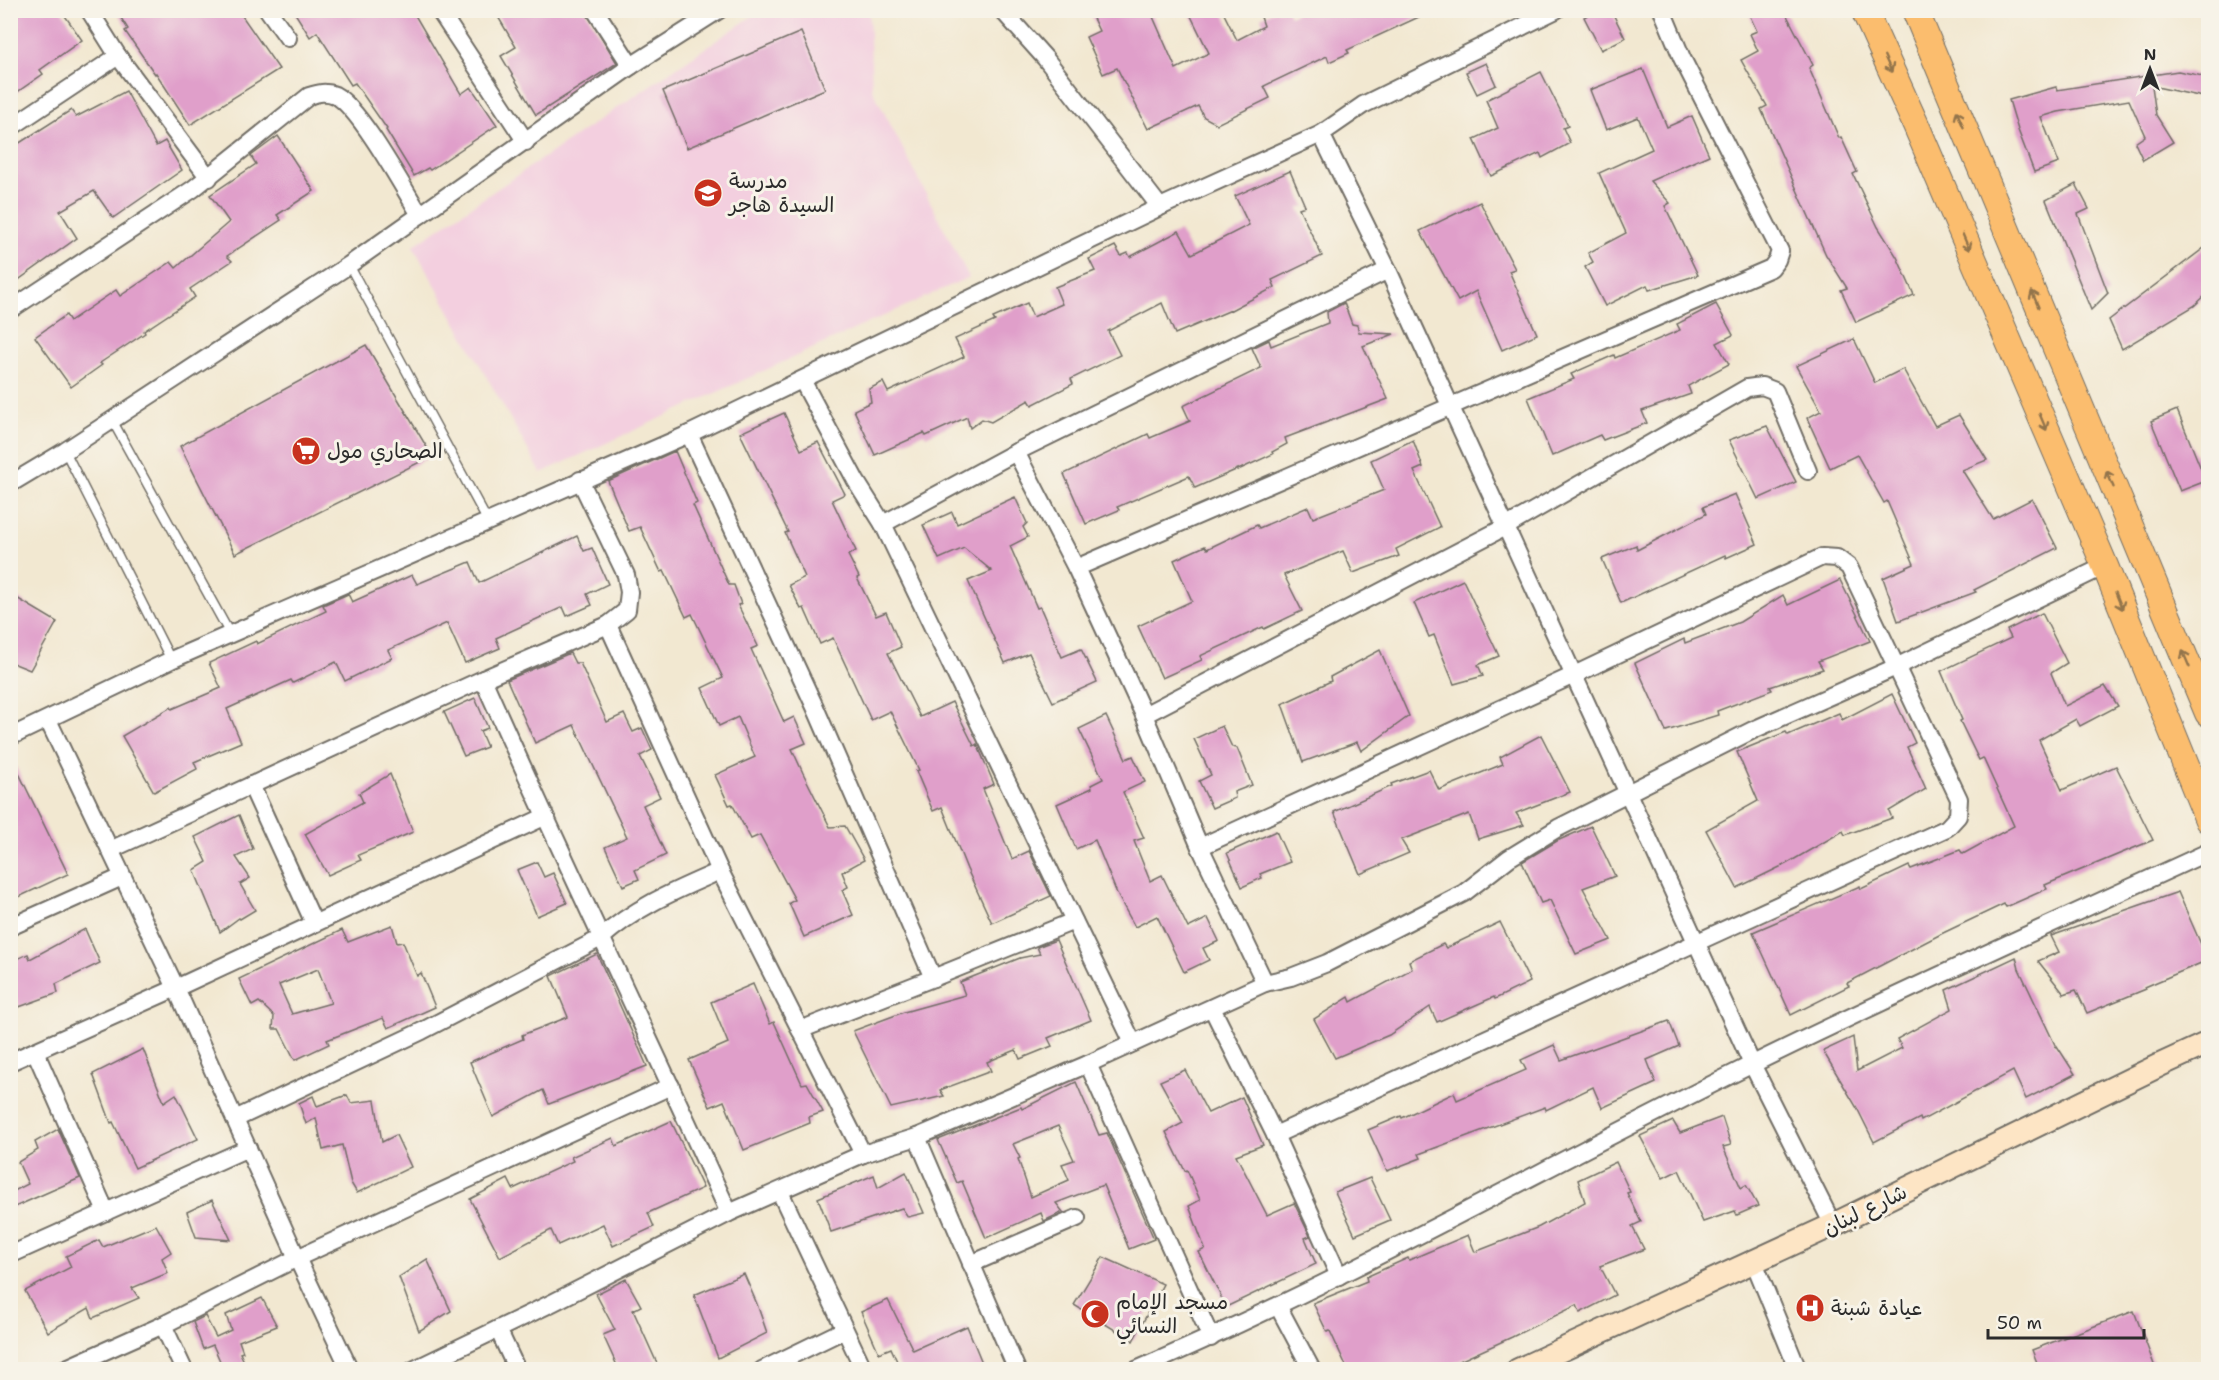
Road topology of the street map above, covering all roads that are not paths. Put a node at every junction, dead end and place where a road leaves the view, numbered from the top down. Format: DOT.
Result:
graph roads {
  1 [pos="88,10"];
  2 [pos="268,10"];
  3 [pos="439,10"];
  4 [pos="595,10"];
  5 [pos="719,10"];
  6 [pos="1002,10"];
  7 [pos="1556,10"];
  8 [pos="1662,10"];
  9 [pos="1864,10"];
  10 [pos="1915,10"];
  11 [pos="288,38"];
  12 [pos="118,56"];
  13 [pos="631,66"];
  14 [pos="10,128"];
  15 [pos="1321,134"];
  16 [pos="526,142"];
  17 [pos="209,178"];
  18 [pos="1160,207"];
  19 [pos="420,215"];
  20 [pos="349,265"];
  21 [pos="1388,270"];
  22 [pos="10,310"];
  23 [pos="802,380"];
  24 [pos="1452,407"];
  25 [pos="112,420"];
  26 [pos="689,434"];
  27 [pos="65,451"];
  28 [pos="1016,452"];
  29 [pos="1808,471"];
  30 [pos="580,480"];
  31 [pos="10,484"];
  32 [pos="487,520"];
  33 [pos="883,524"];
  34 [pos="1508,526"];
  35 [pos="2105,566"];
  36 [pos="1076,568"];
  37 [pos="608,625"];
  38 [pos="230,634"];
  39 [pos="171,660"];
  40 [pos="1896,667"];
  41 [pos="1574,675"];
  42 [pos="483,679"];
  43 [pos="2208,713"];
  44 [pos="1144,715"];
  45 [pos="48,720"];
  46 [pos="10,737"];
  47 [pos="251,785"];
  48 [pos="1627,794"];
  49 [pos="544,817"];
  50 [pos="2208,820"];
  51 [pos="1200,847"];
  52 [pos="110,850"];
  53 [pos="2208,852"];
  54 [pos="720,871"];
  55 [pos="122,877"];
  56 [pos="1074,921"];
  57 [pos="314,923"];
  58 [pos="10,927"];
  59 [pos="601,938"];
  60 [pos="1696,943"];
  61 [pos="933,978"];
  62 [pos="1264,983"];
  63 [pos="176,988"];
  64 [pos="1212,1008"];
  65 [pos="800,1030"];
  66 [pos="1133,1043"];
  67 [pos="2208,1043"];
  68 [pos="34,1051"];
  69 [pos="10,1062"];
  70 [pos="1088,1064"];
  71 [pos="1752,1064"];
  72 [pos="671,1086"];
  73 [pos="235,1119"];
  74 [pos="1275,1135"];
  75 [pos="917,1137"];
  76 [pos="248,1148"];
  77 [pos="863,1154"];
  78 [pos="780,1192"];
  79 [pos="106,1212"];
  80 [pos="729,1214"];
  81 [pos="1077,1218"];
  82 [pos="1833,1225"];
  83 [pos="10,1255"];
  84 [pos="297,1258"];
  85 [pos="1754,1262"];
  86 [pos="971,1264"];
  87 [pos="1339,1276"];
  88 [pos="1278,1305"];
  89 [pos="163,1324"];
  90 [pos="498,1329"];
  91 [pos="844,1330"];
  92 [pos="1211,1338"];
  93 [pos="62,1370"];
  94 [pos="184,1370"];
  95 [pos="350,1370"];
  96 [pos="413,1370"];
  97 [pos="517,1370"];
  98 [pos="762,1370"];
  99 [pos="864,1370"];
  100 [pos="1017,1370"];
  101 [pos="1136,1370"];
  102 [pos="1312,1370"];
  103 [pos="1518,1370"];
  104 [pos="1798,1370"];
  1 -- 12 [label="street"];
  2 -- 11 [label="street"];
  3 -- 16 [label="street"];
  4 -- 13 [label="street"];
  5 -- 13 [label="street"];
  6 -- 18 [label="street"];
  7 -- 15 [label="street"];
  8 -- 24 [label="street"];
  9 -- 35 [label="main road, one-way"];
  43 -- 10 [label="main road, one-way"];
  12 -- 14 [label="street"];
  12 -- 17 [label="street"];
  13 -- 16 [label="street"];
  15 -- 18 [label="street"];
  15 -- 21 [label="street"];
  16 -- 19 [label="street"];
  17 -- 19 [label="street"];
  17 -- 22 [label="street"];
  18 -- 23 [label="street"];
  19 -- 20 [label="street"];
  20 -- 25 [label="street"];
  20 -- 32 [label="lane"];
  21 -- 24 [label="street"];
  21 -- 28 [label="street"];
  23 -- 26 [label="street"];
  23 -- 33 [label="street"];
  24 -- 34 [label="street"];
  24 -- 36 [label="street"];
  25 -- 27 [label="street"];
  25 -- 38 [label="lane"];
  26 -- 30 [label="street"];
  26 -- 61 [label="street"];
  27 -- 31 [label="street"];
  27 -- 39 [label="lane"];
  28 -- 33 [label="street"];
  28 -- 36 [label="street"];
  29 -- 34 [label="street"];
  30 -- 32 [label="street"];
  30 -- 37 [label="street"];
  32 -- 38 [label="street"];
  33 -- 56 [label="street"];
  34 -- 41 [label="street"];
  34 -- 44 [label="street"];
  35 -- 40 [label="street"];
  35 -- 50 [label="main road, one-way"];
  36 -- 44 [label="street"];
  37 -- 42 [label="street"];
  37 -- 54 [label="street"];
  38 -- 39 [label="street"];
  39 -- 45 [label="street"];
  40 -- 41 [label="street"];
  40 -- 48 [label="street"];
  40 -- 60 [label="street"];
  41 -- 48 [label="street"];
  41 -- 51 [label="street"];
  42 -- 47 [label="street"];
  42 -- 49 [label="street"];
  44 -- 51 [label="street"];
  45 -- 46 [label="street"];
  45 -- 52 [label="street"];
  47 -- 52 [label="street"];
  47 -- 57 [label="street"];
  48 -- 60 [label="street"];
  48 -- 62 [label="street"];
  49 -- 57 [label="street"];
  49 -- 59 [label="street"];
  51 -- 62 [label="street"];
  52 -- 55 [label="street"];
  53 -- 71 [label="street"];
  54 -- 59 [label="street"];
  54 -- 65 [label="street"];
  55 -- 58 [label="street"];
  55 -- 63 [label="street"];
  56 -- 61 [label="street"];
  56 -- 66 [label="street"];
  57 -- 63 [label="street"];
  59 -- 72 [label="street"];
  59 -- 73 [label="street"];
  60 -- 71 [label="street"];
  60 -- 74 [label="street"];
  61 -- 65 [label="street"];
  62 -- 64 [label="street"];
  63 -- 68 [label="street"];
  63 -- 73 [label="street"];
  64 -- 66 [label="street"];
  64 -- 74 [label="street"];
  65 -- 77 [label="street"];
  66 -- 70 [label="street"];
  67 -- 82 [label="street, شارع لبنان"];
  68 -- 69 [label="street"];
  68 -- 79 [label="street"];
  70 -- 75 [label="street"];
  70 -- 92 [label="street"];
  71 -- 82 [label="street"];
  71 -- 87 [label="street"];
  72 -- 80 [label="street"];
  72 -- 84 [label="street"];
  73 -- 76 [label="street"];
  74 -- 87 [label="street"];
  75 -- 77 [label="street"];
  75 -- 86 [label="street"];
  76 -- 79 [label="street"];
  76 -- 84 [label="street"];
  77 -- 78 [label="street"];
  78 -- 80 [label="street"];
  78 -- 91 [label="street"];
  79 -- 83 [label="street"];
  80 -- 90 [label="street"];
  81 -- 86 [label="street"];
  82 -- 85 [label="street, شارع لبنان"];
  84 -- 89 [label="street"];
  84 -- 95 [label="street"];
  85 -- 103 [label="street, شارع لبنان"];
  85 -- 104 [label="street"];
  86 -- 100 [label="street"];
  87 -- 88 [label="street"];
  88 -- 92 [label="street"];
  88 -- 102 [label="street"];
  89 -- 93 [label="street"];
  89 -- 94 [label="street"];
  90 -- 96 [label="street"];
  90 -- 97 [label="street"];
  91 -- 98 [label="street"];
  91 -- 99 [label="street"];
  92 -- 101 [label="street"];
}
